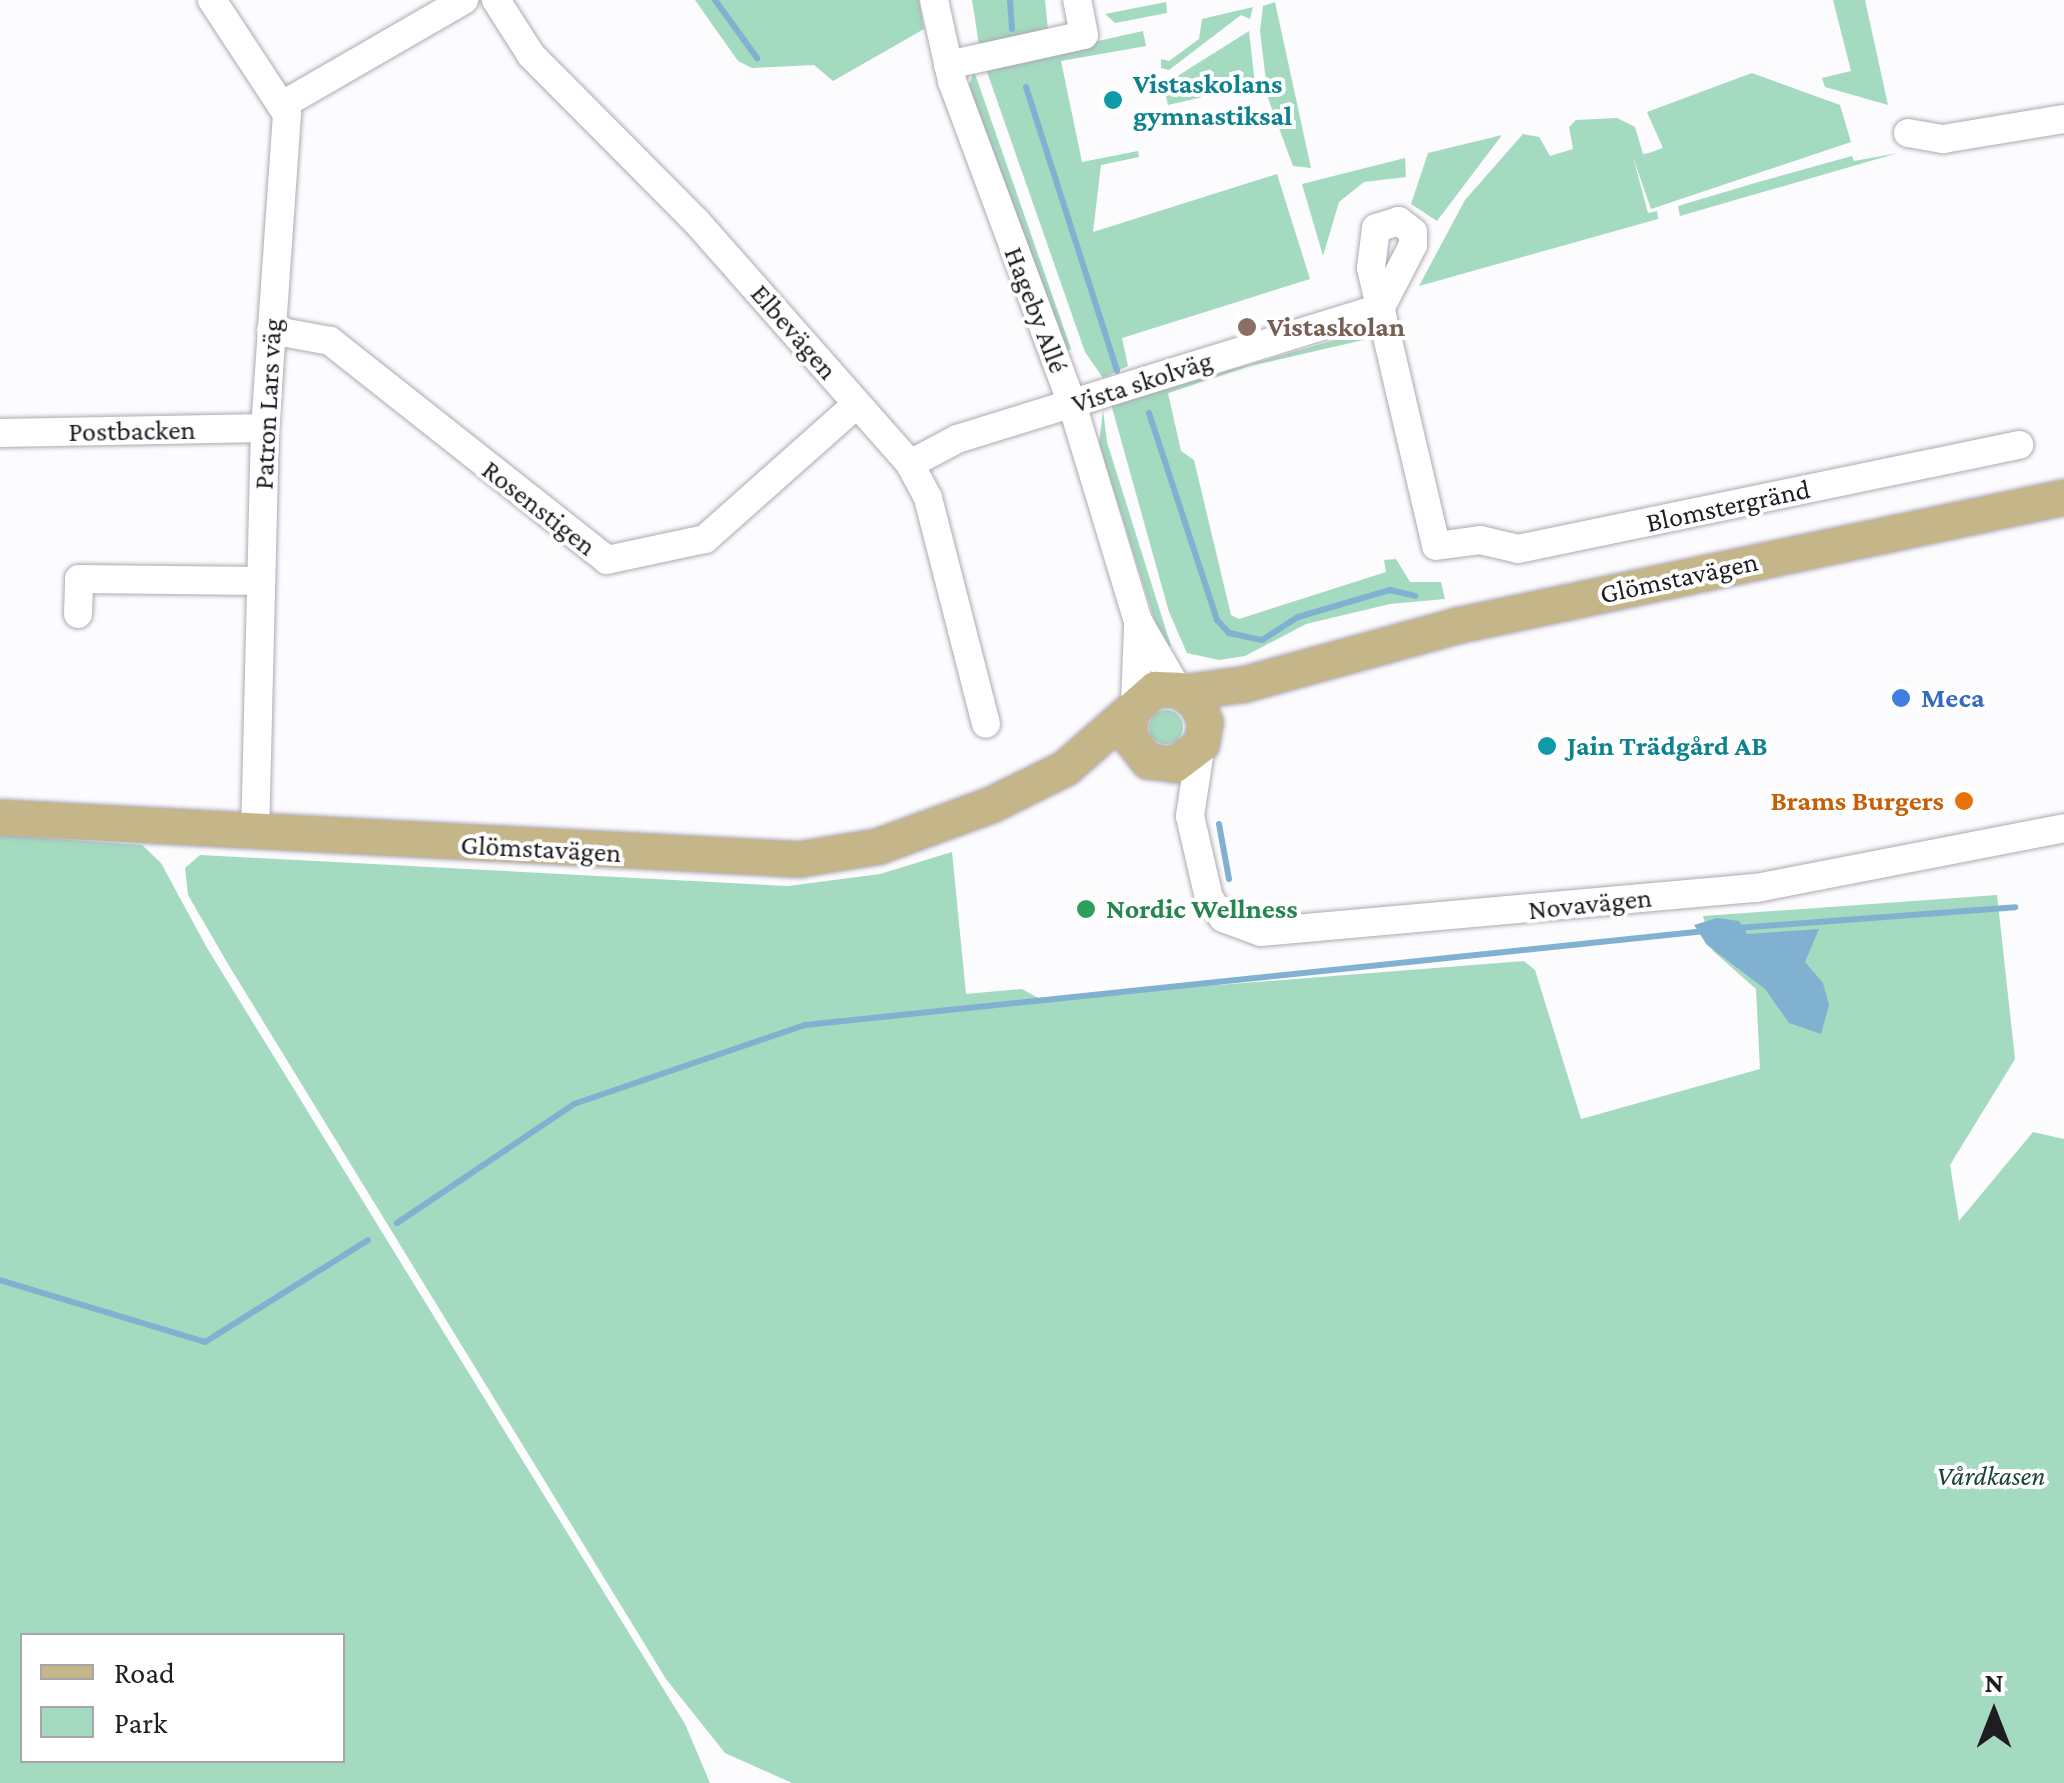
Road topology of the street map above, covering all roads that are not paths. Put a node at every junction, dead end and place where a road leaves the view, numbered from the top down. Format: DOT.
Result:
graph roads {
  1 [pos="212,0"];
  2 [pos="464,0"];
  3 [pos="496,0"];
  4 [pos="934,0"];
  5 [pos="1076,0"];
  6 [pos="948,65"];
  7 [pos="284,104"];
  8 [pos="2064,119"];
  9 [pos="1908,133"];
  10 [pos="271,330"];
  11 [pos="1072,404"];
  12 [pos="856,405"];
  13 [pos="265,428"];
  14 [pos="0,433"];
  15 [pos="2019,445"];
  16 [pos="910,464"];
  17 [pos="2064,497"];
  18 [pos="1436,546"];
  19 [pos="261,581"];
  20 [pos="78,614"];
  21 [pos="1138,621"];
  22 [pos="1296,670"];
  23 [pos="1182,691"];
  24 [pos="1133,707"];
  25 [pos="986,724"];
  26 [pos="1202,741"];
  27 [pos="1148,760"];
  28 [pos="1065,768"];
  29 [pos="1190,816"];
  30 [pos="0,817"];
  31 [pos="2064,828"];
  32 [pos="255,832"];
  1 -- 7 [label="street"];
  2 -- 7 [label="street"];
  3 -- 12 [label="street, Elbevägen"];
  4 -- 6 [label="street, Hageby Allé"];
  5 -- 6 [label="street"];
  6 -- 11 [label="street, Hageby Allé"];
  7 -- 10 [label="street, Patron Lars väg"];
  8 -- 9 [label="street"];
  10 -- 12 [label="street, Rosenstigen"];
  10 -- 13 [label="street, Patron Lars väg"];
  11 -- 16 [label="street, Vista skolväg"];
  11 -- 18 [label="street, Vista skolväg"];
  11 -- 21 [label="street, Hageby Allé"];
  12 -- 16 [label="street, Elbevägen"];
  13 -- 14 [label="street, Postbacken"];
  13 -- 19 [label="street, Patron Lars väg"];
  15 -- 18 [label="street, Blomstergränd"];
  16 -- 25 [label="street, Elbevägen"];
  17 -- 22 [label="main road, Glömstavägen"];
  19 -- 20 [label="street"];
  19 -- 32 [label="street, Patron Lars väg"];
  21 -- 23 [label="street, Hageby Allé"];
  21 -- 24 [label="street, Hageby Allé"];
  22 -- 23 [label="main road, Glömstavägen"];
  22 -- 26 [label="main road, Glömstavägen"];
  23 -- 24 [label="main road, Glömstavägen"];
  23 -- 26 [label="main road"];
  24 -- 27 [label="main road"];
  24 -- 28 [label="main road, Glömstavägen"];
  26 -- 27 [label="main road, Glömstavägen"];
  26 -- 29 [label="street, Novavägen"];
  27 -- 28 [label="main road, Glömstavägen"];
  27 -- 29 [label="street, Novavägen"];
  28 -- 32 [label="main road, Glömstavägen"];
  29 -- 31 [label="street, Novavägen"];
  30 -- 32 [label="main road, Glömstavägen"];
}
